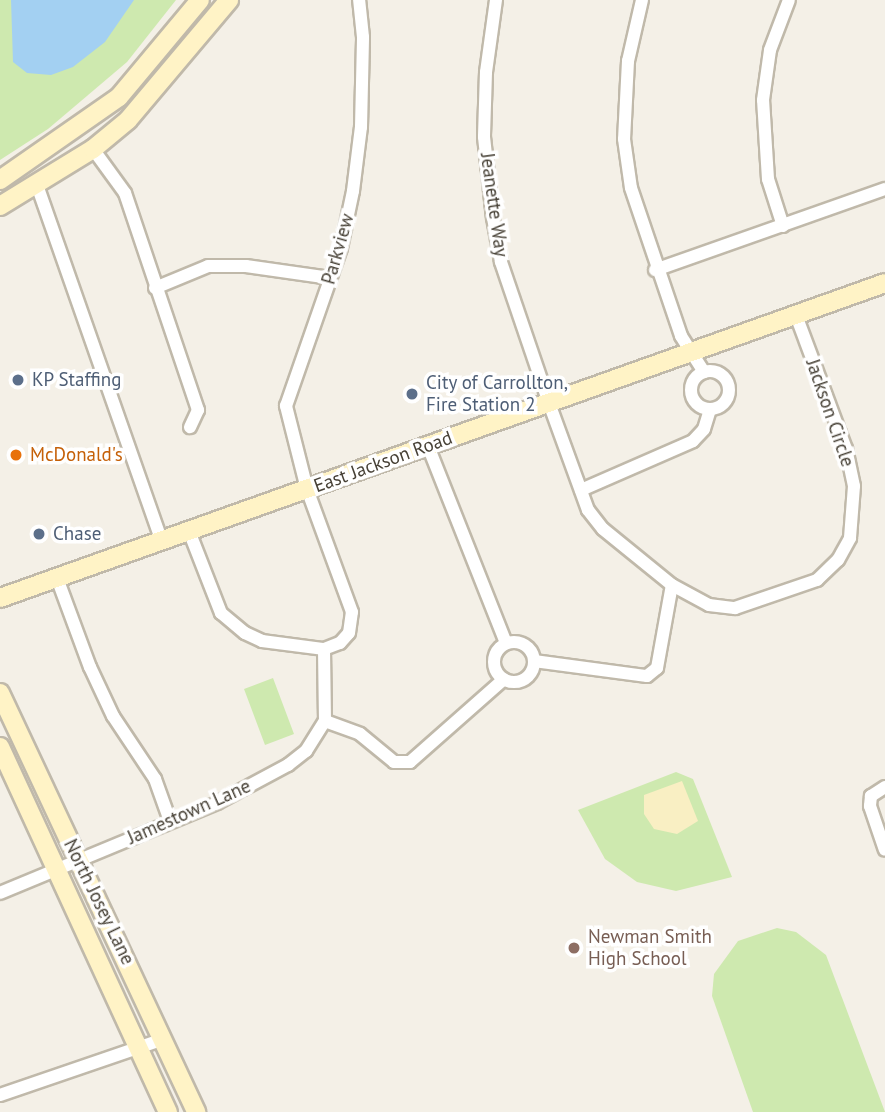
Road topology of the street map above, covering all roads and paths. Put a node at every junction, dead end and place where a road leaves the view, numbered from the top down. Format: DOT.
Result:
graph roads {
  1 [pos="200,0"];
  2 [pos="229,0"];
  3 [pos="359,0"];
  4 [pos="496,0"];
  5 [pos="642,0"];
  6 [pos="789,0"];
  7 [pos="93,149"];
  8 [pos="26,165"];
  9 [pos="0,180"];
  10 [pos="37,185"];
  11 [pos="885,189"];
  12 [pos="0,206"];
  13 [pos="783,226"];
  14 [pos="655,270"];
  15 [pos="331,278"];
  16 [pos="885,283"];
  17 [pos="155,288"];
  18 [pos="796,314"];
  19 [pos="692,351"];
  20 [pos="704,372"];
  21 [pos="549,403"];
  22 [pos="710,409"];
  23 [pos="190,427"];
  24 [pos="428,446"];
  25 [pos="307,489"];
  26 [pos="581,490"];
  27 [pos="189,531"];
  28 [pos="161,540"];
  29 [pos="57,578"];
  30 [pos="672,586"];
  31 [pos="0,598"];
  32 [pos="506,643"];
  33 [pos="324,649"];
  34 [pos="534,661"];
  35 [pos="504,679"];
  36 [pos="0,693"];
  37 [pos="325,720"];
  38 [pos="0,747"];
  39 [pos="885,787"];
  40 [pos="170,821"];
  41 [pos="885,850"];
  42 [pos="79,862"];
  43 [pos="57,873"];
  44 [pos="0,893"];
  45 [pos="163,1038"];
  46 [pos="141,1046"];
  47 [pos="0,1095"];
  48 [pos="168,1112"];
  49 [pos="196,1112"];
  1 -- 8 [label="main road"];
  2 -- 7 [label="main road"];
  3 -- 15 [label="street, Parkview"];
  4 -- 21 [label="street, Jeanette Way"];
  5 -- 14 [label="street"];
  6 -- 13 [label="street"];
  7 -- 10 [label="main road"];
  7 -- 17 [label="street"];
  8 -- 9 [label="main road"];
  8 -- 10 [label="main road"];
  10 -- 12 [label="main road"];
  10 -- 28 [label="street"];
  11 -- 13 [label="street"];
  13 -- 14 [label="street"];
  14 -- 19 [label="street"];
  15 -- 17 [label="street"];
  15 -- 25 [label="street, Parkview"];
  16 -- 18 [label="main road, East Jackson Road"];
  17 -- 23 [label="street"];
  18 -- 19 [label="main road, East Jackson Road"];
  18 -- 30 [label="street, Jackson Circle"];
  19 -- 20 [label="street"];
  19 -- 21 [label="main road, East Jackson Road"];
  20 -- 22 [label="street"];
  20 -- 22 [label="street"];
  21 -- 24 [label="main road, East Jackson Road"];
  21 -- 26 [label="street, Jackson Circle"];
  22 -- 26 [label="street"];
  24 -- 25 [label="main road, East Jackson Road"];
  24 -- 32 [label="street"];
  25 -- 27 [label="main road, East Jackson Road"];
  25 -- 33 [label="street, Parkview"];
  26 -- 30 [label="street, Jackson Circle"];
  27 -- 28 [label="main road, East Jackson Road"];
  27 -- 33 [label="street"];
  28 -- 29 [label="main road, East Jackson Road"];
  29 -- 31 [label="main road, East Jackson Road"];
  29 -- 40 [label="street"];
  30 -- 34 [label="street"];
  32 -- 34 [label="street"];
  32 -- 35 [label="street"];
  33 -- 37 [label="street"];
  34 -- 35 [label="street"];
  35 -- 37 [label="street"];
  36 -- 42 [label="main road, North Josey Lane"];
  37 -- 40 [label="street, Jamestown Lane"];
  38 -- 43 [label="main road, North Josey Lane"];
  39 -- 41 [label="street"];
  40 -- 42 [label="street, Jamestown Lane"];
  42 -- 43 [label="street, Jamestown Lane"];
  42 -- 45 [label="main road, North Josey Lane"];
  43 -- 44 [label="street, Jamestown Lane"];
  43 -- 46 [label="main road, North Josey Lane"];
  45 -- 46 [label="street"];
  45 -- 49 [label="main road, North Josey Lane"];
  46 -- 47 [label="street"];
  46 -- 48 [label="main road, North Josey Lane"];
}
